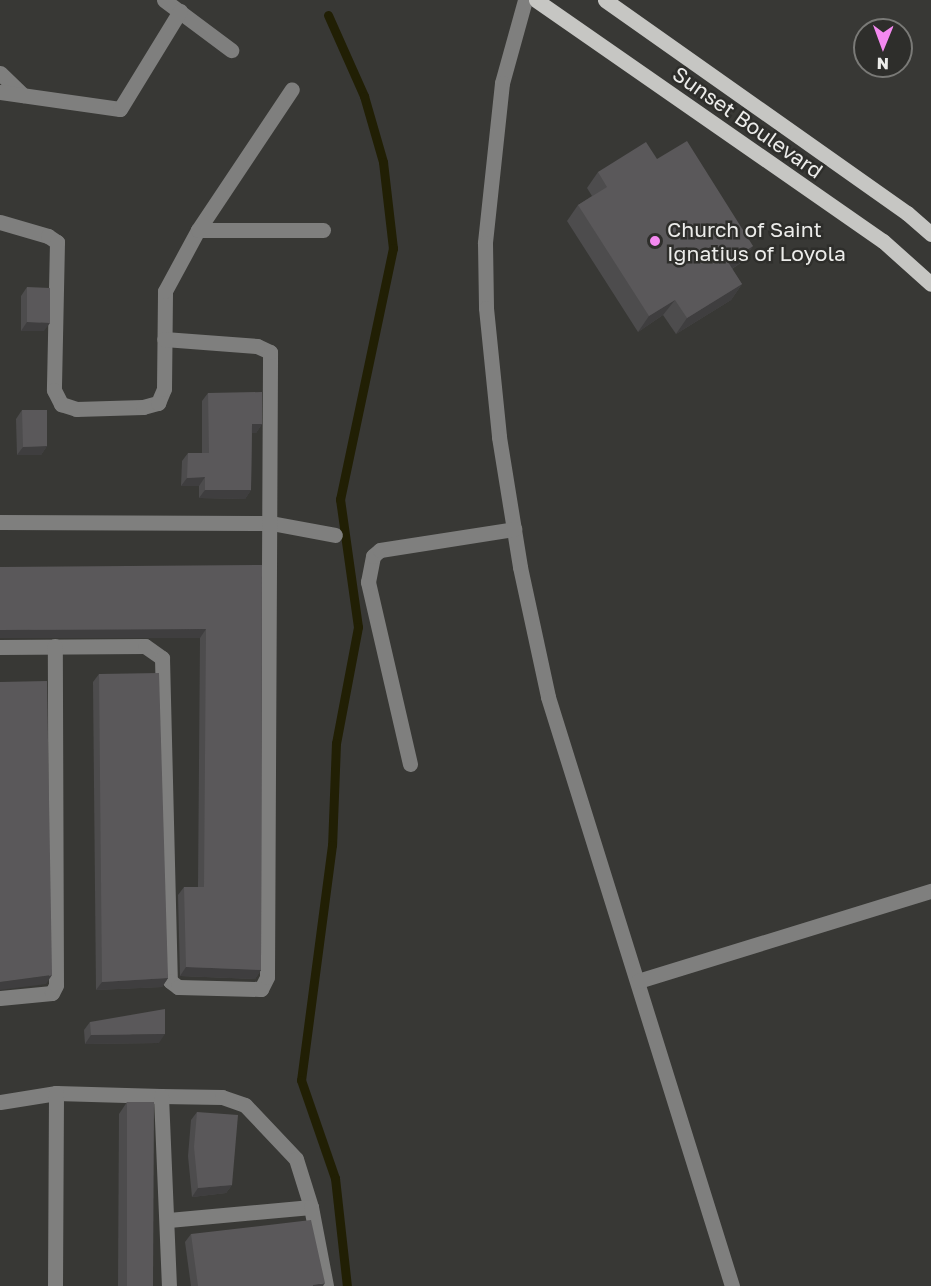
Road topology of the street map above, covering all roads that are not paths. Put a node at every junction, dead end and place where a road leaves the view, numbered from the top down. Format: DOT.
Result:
graph roads {
  1 [pos="164,0"];
  2 [pos="525,0"];
  3 [pos="536,0"];
  4 [pos="605,0"];
  5 [pos="180,11"];
  6 [pos="231,50"];
  7 [pos="0,73"];
  8 [pos="292,89"];
  9 [pos="0,92"];
  10 [pos="22,95"];
  11 [pos="0,222"];
  12 [pos="198,230"];
  13 [pos="323,230"];
  14 [pos="931,234"];
  15 [pos="931,284"];
  16 [pos="164,339"];
  17 [pos="0,522"];
  18 [pos="271,523"];
  19 [pos="514,529"];
  20 [pos="335,535"];
  21 [pos="55,646"];
  22 [pos="0,647"];
  23 [pos="410,764"];
  24 [pos="931,891"];
  25 [pos="638,981"];
  26 [pos="0,998"];
  27 [pos="56,1093"];
  28 [pos="161,1096"];
  29 [pos="0,1102"];
  30 [pos="311,1207"];
  31 [pos="169,1220"];
  32 [pos="56,1286"];
  33 [pos="169,1286"];
  34 [pos="326,1286"];
  35 [pos="732,1286"];
  1 -- 5 [label="street"];
  2 -- 19 [label="street"];
  3 -- 15 [label="main road, Sunset Boulevard"];
  4 -- 14 [label="main road, Sunset Boulevard"];
  5 -- 6 [label="street"];
  5 -- 10 [label="street"];
  7 -- 10 [label="street"];
  8 -- 12 [label="street"];
  9 -- 10 [label="street"];
  11 -- 16 [label="street"];
  12 -- 13 [label="street"];
  12 -- 16 [label="street"];
  16 -- 18 [label="street"];
  17 -- 18 [label="street"];
  18 -- 20 [label="street"];
  18 -- 21 [label="street"];
  19 -- 23 [label="street"];
  19 -- 25 [label="street"];
  21 -- 22 [label="street"];
  21 -- 26 [label="street"];
  24 -- 25 [label="street"];
  25 -- 35 [label="street"];
  27 -- 28 [label="street"];
  27 -- 29 [label="street"];
  27 -- 32 [label="street"];
  28 -- 30 [label="street"];
  28 -- 31 [label="street"];
  30 -- 31 [label="street"];
  30 -- 34 [label="street"];
  31 -- 33 [label="street"];
}
